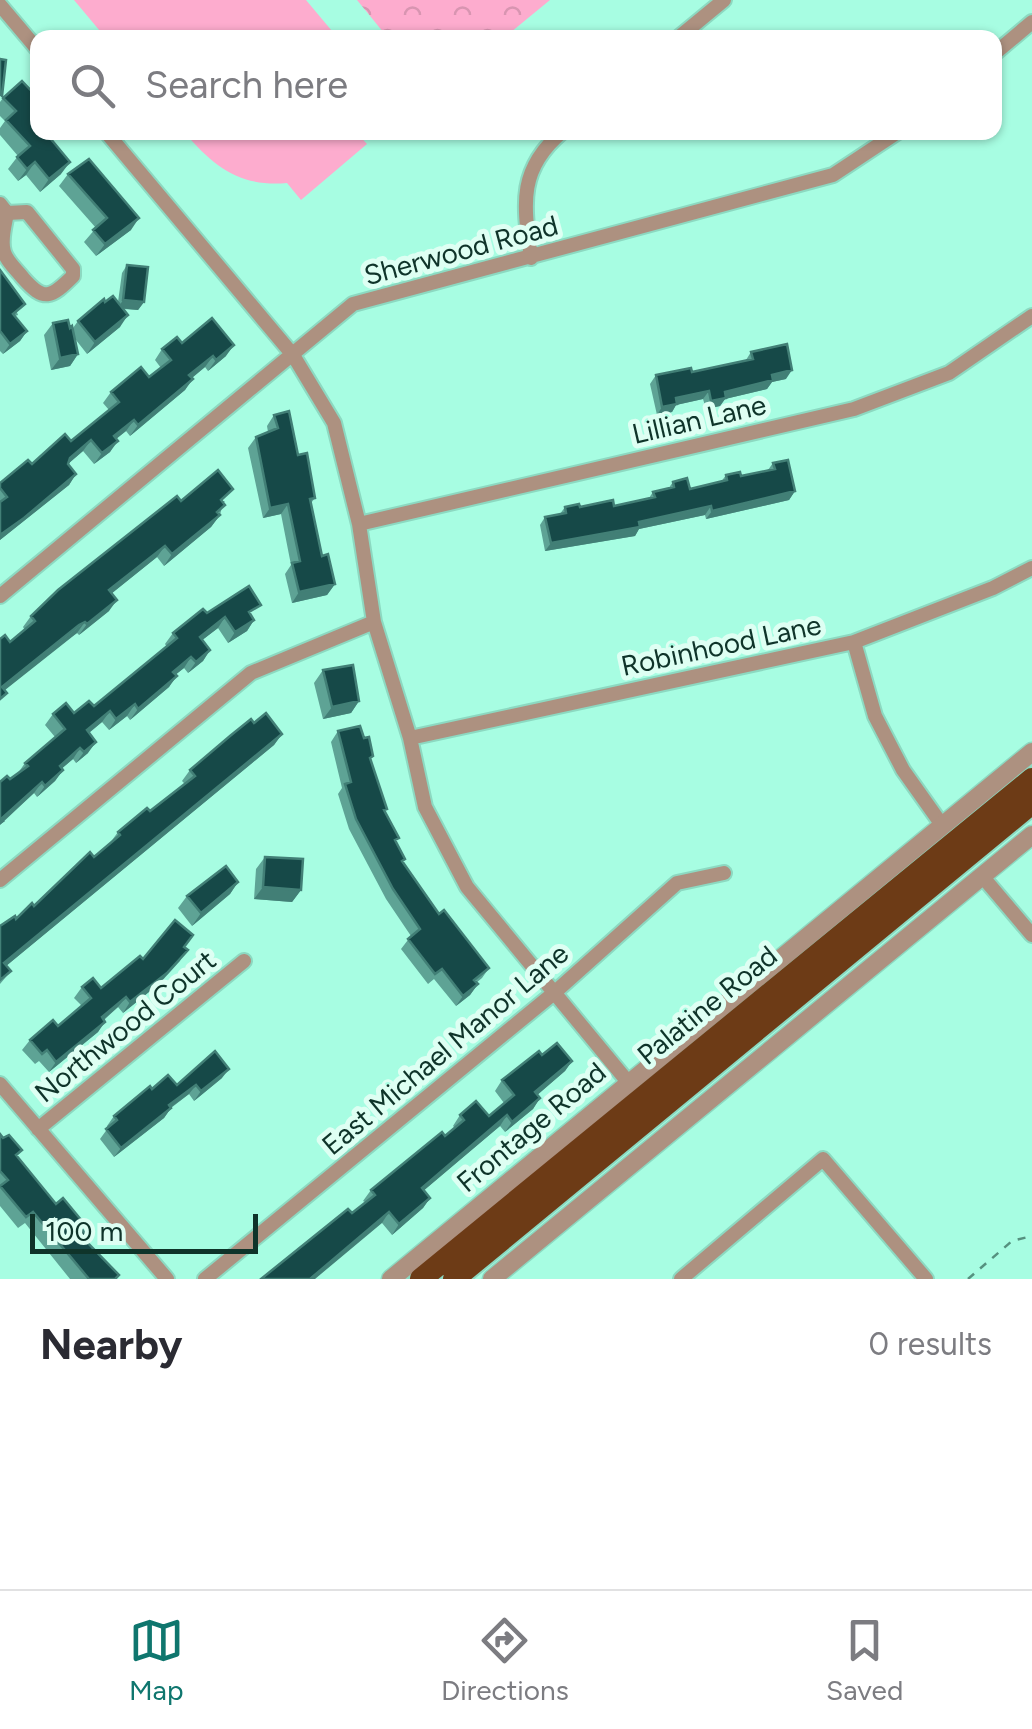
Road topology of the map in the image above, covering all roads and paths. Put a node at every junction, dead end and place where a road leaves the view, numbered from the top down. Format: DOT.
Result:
graph roads {
  1 [pos="724,0"];
  2 [pos="0,4"];
  3 [pos="1032,22"];
  4 [pos="688,30"];
  5 [pos="30,40"];
  6 [pos="1002,47"];
  7 [pos="113,140"];
  8 [pos="553,140"];
  9 [pos="886,140"];
  10 [pos="4,208"];
  11 [pos="530,258"];
  12 [pos="1032,316"];
  13 [pos="293,355"];
  14 [pos="359,524"];
  15 [pos="1032,568"];
  16 [pos="0,596"];
  17 [pos="374,622"];
  18 [pos="854,642"];
  19 [pos="410,738"];
  20 [pos="1032,752"];
  21 [pos="1032,779"];
  22 [pos="1032,803"];
  23 [pos="942,825"];
  24 [pos="1032,835"];
  25 [pos="724,873"];
  26 [pos="982,876"];
  27 [pos="0,880"];
  28 [pos="1032,935"];
  29 [pos="244,961"];
  30 [pos="554,993"];
  31 [pos="628,1082"];
  32 [pos="0,1084"];
  33 [pos="38,1129"];
  34 [pos="1032,1236"];
  35 [pos="167,1279"];
  36 [pos="205,1279"];
  37 [pos="391,1279"];
  38 [pos="421,1279"];
  39 [pos="454,1279"];
  40 [pos="492,1279"];
  41 [pos="680,1279"];
  42 [pos="926,1279"];
  43 [pos="968,1279"];
  1 -- 4 [label="street"];
  2 -- 5 [label="street"];
  3 -- 6 [label="street"];
  7 -- 13 [label="street"];
  8 -- 11 [label="street"];
  9 -- 11 [label="street, Sherwood Road"];
  10 -- 10 [label="street"];
  11 -- 13 [label="street, Sherwood Road"];
  12 -- 14 [label="street, Lillian Lane"];
  13 -- 14 [label="street"];
  13 -- 16 [label="street, Sherwood Road"];
  14 -- 17 [label="street"];
  15 -- 18 [label="street, Robinhood Lane"];
  17 -- 19 [label="street"];
  17 -- 27 [label="street"];
  18 -- 19 [label="street, Robinhood Lane"];
  18 -- 23 [label="street"];
  19 -- 30 [label="street"];
  20 -- 23 [label="street, Frontage Road"];
  21 -- 38 [label="highway, Palatine Road"];
  22 -- 39 [label="highway, Palatine Road"];
  23 -- 31 [label="street, Frontage Road"];
  24 -- 26 [label="street"];
  25 -- 30 [label="street, East Michael Manor Lane"];
  26 -- 28 [label="street"];
  26 -- 40 [label="street"];
  29 -- 33 [label="street, Northwood Court"];
  30 -- 31 [label="street"];
  30 -- 36 [label="street, East Michael Manor Lane"];
  31 -- 37 [label="street, Frontage Road"];
  32 -- 33 [label="street"];
  33 -- 35 [label="street"];
  34 -- 43 [label="path"];
  41 -- 42 [label="street"];
}
